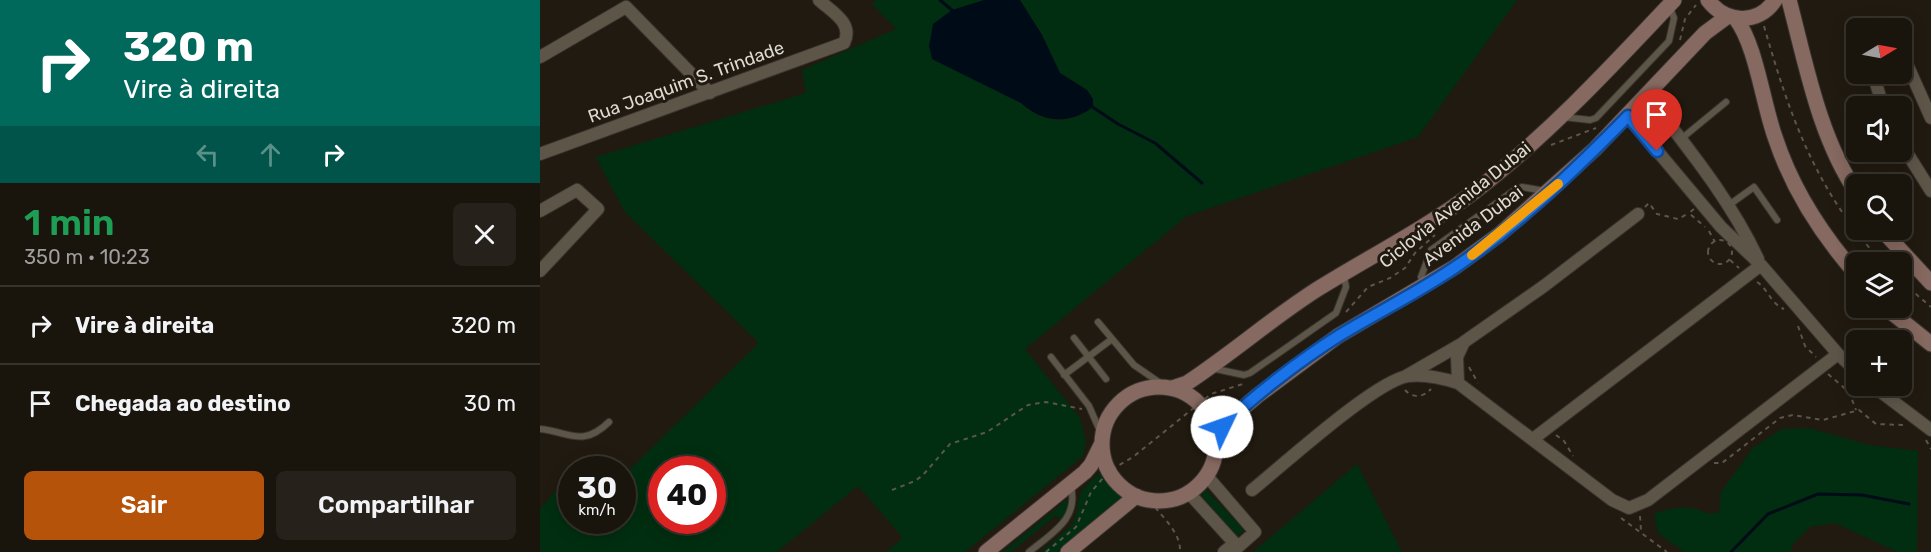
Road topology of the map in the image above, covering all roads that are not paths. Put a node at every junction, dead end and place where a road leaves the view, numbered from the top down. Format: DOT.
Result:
graph roads {
  1 [pos="819,0"];
  2 [pos="1708,0"];
  3 [pos="1775,0"];
  4 [pos="1789,0"];
  5 [pos="1671,3"];
  6 [pos="1732,18"];
  7 [pos="540,57"];
  8 [pos="1912,75"];
  9 [pos="710,93"];
  10 [pos="1647,95"];
  11 [pos="1726,102"];
  12 [pos="1628,116"];
  13 [pos="1559,117"];
  14 [pos="1931,118"];
  15 [pos="1681,139"];
  16 [pos="540,154"];
  17 [pos="1912,161"];
  18 [pos="1847,174"];
  19 [pos="1931,191"];
  20 [pos="1548,193"];
  21 [pos="1729,205"];
  22 [pos="540,211"];
  23 [pos="1638,214"];
  24 [pos="1777,220"];
  25 [pos="1891,240"];
  26 [pos="1846,261"];
  27 [pos="1761,265"];
  28 [pos="540,271"];
  29 [pos="1343,275"];
  30 [pos="1931,283"];
  31 [pos="1424,287"];
  32 [pos="1898,318"];
  33 [pos="1098,322"];
  34 [pos="1074,338"];
  35 [pos="1112,339"];
  36 [pos="1464,342"];
  37 [pos="1931,345"];
  38 [pos="1838,354"];
  39 [pos="1051,357"];
  40 [pos="1089,357"];
  41 [pos="1846,362"];
  42 [pos="1209,368"];
  43 [pos="1064,375"];
  44 [pos="1106,378"];
  45 [pos="1402,378"];
  46 [pos="1458,383"];
  47 [pos="1169,388"];
  48 [pos="1884,396"];
  49 [pos="609,422"];
  50 [pos="540,429"];
  51 [pos="1214,433"];
  52 [pos="1927,433"];
  53 [pos="1533,439"];
  54 [pos="1102,441"];
  55 [pos="1206,475"];
  56 [pos="1070,484"];
  57 [pos="1252,490"];
  58 [pos="1188,492"];
  59 [pos="1143,498"];
  60 [pos="1235,543"];
  61 [pos="986,552"];
  62 [pos="1029,552"];
  63 [pos="1068,552"];
  64 [pos="1224,552"];
  1 -- 9 [label="street, Rua Joaquim S. Trindade"];
  2 -- 6 [label="street"];
  3 -- 6 [label="street, Avenida Dubai"];
  4 -- 18 [label="street"];
  5 -- 13 [label="street, Avenida Dubai"];
  5 -- 13 [label="lane"];
  6 -- 10 [label="street, Avenida Dubai"];
  6 -- 26 [label="street"];
  7 -- 9 [label="street"];
  8 -- 14 [label="street"];
  9 -- 16 [label="street, Rua Joaquim S. Trindade"];
  10 -- 12 [label="street, Avenida Dubai"];
  10 -- 15 [label="street"];
  11 -- 15 [label="lane"];
  12 -- 20 [label="street, Avenida Dubai"];
  12 -- 27 [label="street"];
  13 -- 29 [label="street, Avenida Dubai"];
  15 -- 21 [label="street"];
  17 -- 19 [label="street"];
  20 -- 31 [label="street, Avenida Dubai"];
  20 -- 31 [label="lane"];
  21 -- 24 [label="lane"];
  21 -- 27 [label="street"];
  22 -- 28 [label="street"];
  23 -- 36 [label="street"];
  25 -- 30 [label="street"];
  27 -- 38 [label="street"];
  27 -- 53 [label="street"];
  29 -- 42 [label="street, Avenida Dubai"];
  29 -- 42 [label="lane"];
  31 -- 51 [label="street, Avenida Dubai"];
  32 -- 37 [label="street"];
  33 -- 35 [label="lane"];
  34 -- 40 [label="lane"];
  35 -- 40 [label="lane"];
  35 -- 47 [label="lane"];
  36 -- 45 [label="street"];
  36 -- 46 [label="street"];
  38 -- 41 [label="street"];
  38 -- 53 [label="street"];
  39 -- 43 [label="lane"];
  40 -- 43 [label="lane"];
  40 -- 44 [label="lane"];
  42 -- 47 [label="street, Avenida Dubai"];
  43 -- 54 [label="lane"];
  45 -- 46 [label="street"];
  45 -- 57 [label="street"];
  46 -- 53 [label="street"];
  47 -- 51 [label="street"];
  47 -- 54 [label="street, Avenida Dubai"];
  48 -- 52 [label="street"];
  49 -- 50 [label="lane"];
  51 -- 55 [label="street"];
  54 -- 56 [label="street, Avenida Dubai"];
  54 -- 59 [label="street"];
  55 -- 58 [label="street"];
  55 -- 60 [label="street"];
  56 -- 61 [label="street, Avenida Dubai"];
  56 -- 62 [label="lane"];
  58 -- 59 [label="street"];
  58 -- 60 [label="street"];
  59 -- 63 [label="street"];
  60 -- 64 [label="street"];
}
